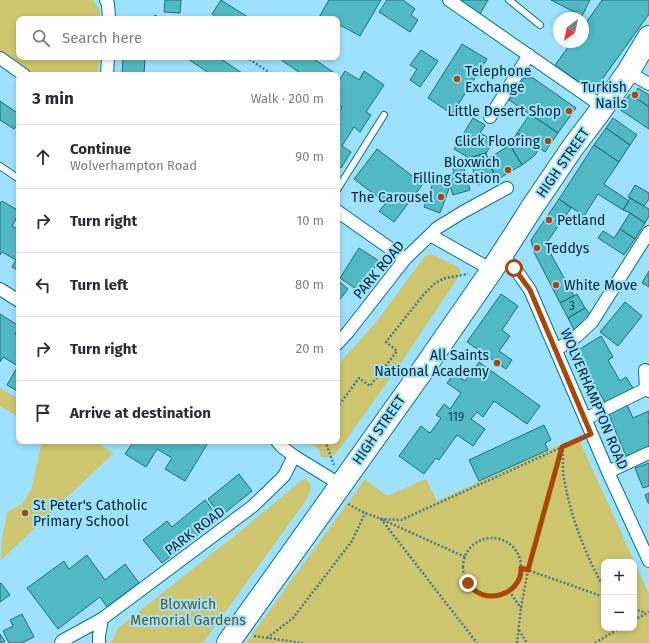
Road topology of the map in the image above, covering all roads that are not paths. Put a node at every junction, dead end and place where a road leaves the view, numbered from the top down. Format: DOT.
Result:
graph roads {
  1 [pos="106,0"];
  2 [pos="450,0"];
  3 [pos="509,0"];
  4 [pos="109,16"];
  5 [pos="540,25"];
  6 [pos="649,37"];
  7 [pos="529,55"];
  8 [pos="0,58"];
  9 [pos="108,60"];
  10 [pos="20,72"];
  11 [pos="107,72"];
  12 [pos="628,72"];
  13 [pos="649,84"];
  14 [pos="603,107"];
  15 [pos="384,115"];
  16 [pos="490,117"];
  17 [pos="0,166"];
  18 [pos="16,177"];
  19 [pos="340,185"];
  20 [pos="507,188"];
  21 [pos="340,213"];
  22 [pos="649,232"];
  23 [pos="430,235"];
  24 [pos="405,259"];
  25 [pos="496,263"];
  26 [pos="0,289"];
  27 [pos="16,299"];
  28 [pos="340,341"];
  29 [pos="556,350"];
  30 [pos="645,370"];
  31 [pos="648,390"];
  32 [pos="585,419"];
  33 [pos="280,444"];
  34 [pos="649,453"];
  35 [pos="294,456"];
  36 [pos="608,472"];
  37 [pos="337,490"];
  38 [pos="649,562"];
  39 [pos="102,619"];
  40 [pos="232,638"];
  41 [pos="61,643"];
  42 [pos="99,643"];
  1 -- 4 [label="street"];
  2 -- 7 [label="street"];
  3 -- 5 [label="lane"];
  6 -- 12 [label="highway, HIGH STREET"];
  7 -- 14 [label="street"];
  7 -- 16 [label="street"];
  8 -- 10 [label="street"];
  9 -- 11 [label="street"];
  12 -- 13 [label="street"];
  12 -- 14 [label="highway, HIGH STREET"];
  14 -- 25 [label="highway, HIGH STREET"];
  15 -- 19 [label="lane"];
  17 -- 18 [label="lane"];
  20 -- 23 [label="street, PARK ROAD"];
  21 -- 24 [label="street"];
  22 -- 29 [label="street"];
  23 -- 24 [label="street, PARK ROAD"];
  23 -- 25 [label="street"];
  24 -- 28 [label="street, PARK ROAD"];
  25 -- 29 [label="street, WOLVERHAMPTON ROAD"];
  25 -- 37 [label="highway, HIGH STREET"];
  26 -- 27 [label="street"];
  29 -- 32 [label="street, WOLVERHAMPTON ROAD"];
  30 -- 31 [label="street"];
  31 -- 32 [label="street"];
  32 -- 36 [label="street, WOLVERHAMPTON ROAD"];
  33 -- 35 [label="street"];
  34 -- 36 [label="street"];
  35 -- 37 [label="street"];
  35 -- 39 [label="street, PARK ROAD"];
  36 -- 38 [label="street, WOLVERHAMPTON ROAD"];
  37 -- 40 [label="highway, HIGH STREET"];
  39 -- 41 [label="street, PARK ROAD"];
  39 -- 42 [label="street"];
}
